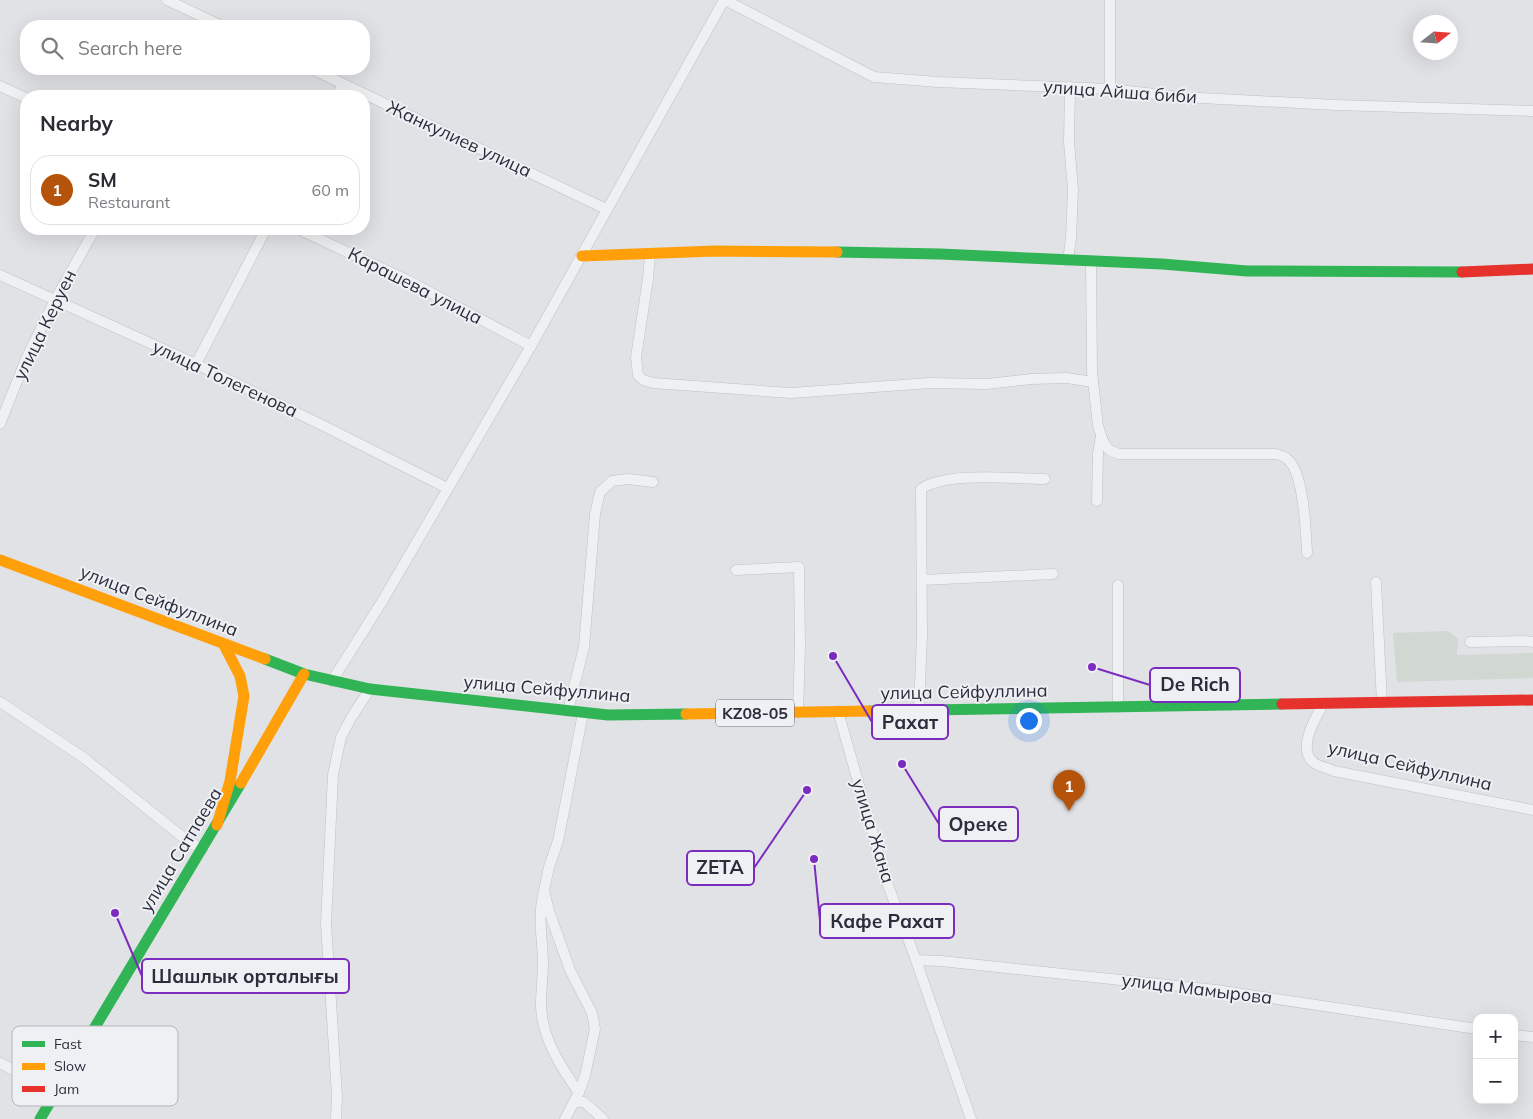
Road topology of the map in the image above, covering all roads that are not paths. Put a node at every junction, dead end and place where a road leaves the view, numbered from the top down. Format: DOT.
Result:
graph roads {
  1 [pos="167,0"];
  2 [pos="725,0"];
  3 [pos="1110,0"];
  4 [pos="209,20"];
  5 [pos="325,75"];
  6 [pos="344,84"];
  7 [pos="0,86"];
  8 [pos="1070,87"];
  9 [pos="1110,88"];
  10 [pos="340,90"];
  11 [pos="357,90"];
  12 [pos="20,95"];
  13 [pos="370,96"];
  14 [pos="1533,111"];
  15 [pos="606,209"];
  16 [pos="92,235"];
  17 [pos="263,235"];
  18 [pos="311,235"];
  19 [pos="650,254"];
  20 [pos="582,256"];
  21 [pos="1068,261"];
  22 [pos="1091,262"];
  23 [pos="1533,269"];
  24 [pos="0,275"];
  25 [pos="55,300"];
  26 [pos="531,346"];
  27 [pos="196,364"];
  28 [pos="1093,382"];
  29 [pos="0,424"];
  30 [pos="1101,436"];
  31 [pos="1045,479"];
  32 [pos="653,482"];
  33 [pos="447,488"];
  34 [pos="1097,501"];
  35 [pos="1307,553"];
  36 [pos="0,560"];
  37 [pos="736,570"];
  38 [pos="1053,574"];
  39 [pos="922,580"];
  40 [pos="1376,582"];
  41 [pos="1118,584"];
  42 [pos="1470,642"];
  43 [pos="1533,642"];
  44 [pos="224,645"];
  45 [pos="304,674"];
  46 [pos="332,681"];
  47 [pos="370,689"];
  48 [pos="1533,700"];
  49 [pos="0,702"];
  50 [pos="1382,703"];
  51 [pos="1323,704"];
  52 [pos="1118,707"];
  53 [pos="919,710"];
  54 [pos="568,711"];
  55 [pos="838,711"];
  56 [pos="798,712"];
  57 [pos="583,713"];
  58 [pos="1533,810"];
  59 [pos="217,825"];
  60 [pos="202,850"];
  61 [pos="544,891"];
  62 [pos="916,960"];
  63 [pos="96,1026"];
  64 [pos="1473,1028"];
  65 [pos="1518,1035"];
  66 [pos="1533,1037"];
  67 [pos="0,1063"];
  68 [pos="12,1069"];
  69 [pos="579,1093"];
  70 [pos="573,1104"];
  71 [pos="48,1106"];
  72 [pos="40,1119"];
  73 [pos="336,1119"];
  74 [pos="564,1119"];
  75 [pos="603,1119"];
  76 [pos="970,1119"];
  1 -- 4 [label="street"];
  2 -- 8 [label="street, улица Айша биби"];
  2 -- 15 [label="street"];
  3 -- 9 [label="street"];
  5 -- 6 [label="street, Жанкулиев улица"];
  6 -- 10 [label="street"];
  6 -- 11 [label="street, Жанкулиев улица"];
  7 -- 12 [label="street"];
  8 -- 9 [label="street, улица Айша биби"];
  8 -- 21 [label="street"];
  9 -- 14 [label="street, улица Айша биби"];
  13 -- 15 [label="street, Жанкулиев улица"];
  15 -- 20 [label="street"];
  16 -- 25 [label="street, улица Керуен"];
  17 -- 27 [label="street"];
  18 -- 26 [label="street, Карашева улица"];
  19 -- 20 [label="main road"];
  19 -- 21 [label="main road"];
  19 -- 28 [label="street"];
  20 -- 26 [label="street"];
  21 -- 22 [label="main road"];
  22 -- 23 [label="main road"];
  22 -- 28 [label="street"];
  24 -- 25 [label="street, улица Толегенова"];
  25 -- 27 [label="street, улица Толегенова"];
  25 -- 29 [label="street, улица Керуен"];
  26 -- 33 [label="street"];
  27 -- 33 [label="street, улица Толегенова"];
  28 -- 30 [label="street"];
  30 -- 34 [label="street"];
  30 -- 35 [label="street"];
  31 -- 39 [label="street"];
  32 -- 54 [label="street"];
  33 -- 46 [label="street"];
  36 -- 44 [label="main road, улица Сейфуллина / KZ08-05"];
  37 -- 56 [label="street"];
  38 -- 39 [label="street"];
  39 -- 53 [label="street"];
  40 -- 50 [label="street"];
  41 -- 52 [label="street"];
  42 -- 43 [label="street"];
  44 -- 45 [label="main road, улица Сейфуллина / KZ08-05"];
  44 -- 59 [label="main road"];
  45 -- 46 [label="main road, улица Сейфуллина / KZ08-05"];
  45 -- 59 [label="main road, улица Сатпаева"];
  46 -- 47 [label="main road, улица Сейфуллина / KZ08-05"];
  47 -- 54 [label="main road, улица Сейфуллина / KZ08-05"];
  47 -- 73 [label="street"];
  48 -- 50 [label="main road, улица Сейфуллина / KZ08-05"];
  49 -- 60 [label="street"];
  50 -- 51 [label="main road, улица Сейфуллина / KZ08-05"];
  51 -- 52 [label="main road, улица Сейфуллина / KZ08-05"];
  51 -- 58 [label="street, улица Сейфуллина"];
  52 -- 53 [label="main road, улица Сейфуллина / KZ08-05"];
  53 -- 55 [label="main road, улица Сейфуллина / KZ08-05"];
  54 -- 57 [label="main road, улица Сейфуллина / KZ08-05"];
  55 -- 56 [label="main road, улица Сейфуллина / KZ08-05"];
  55 -- 62 [label="street, улица Жана"];
  56 -- 57 [label="main road, улица Сейфуллина / KZ08-05"];
  57 -- 61 [label="street"];
  59 -- 60 [label="main road, улица Сатпаева"];
  60 -- 63 [label="main road, улица Сатпаева"];
  61 -- 69 [label="street"];
  61 -- 69 [label="street"];
  62 -- 64 [label="street, улица Мамырова"];
  62 -- 76 [label="street, улица Жана"];
  65 -- 66 [label="street"];
  67 -- 68 [label="street"];
  69 -- 70 [label="street"];
  70 -- 74 [label="street"];
  70 -- 75 [label="street"];
  71 -- 72 [label="main road, улица Сатпаева"];
}
